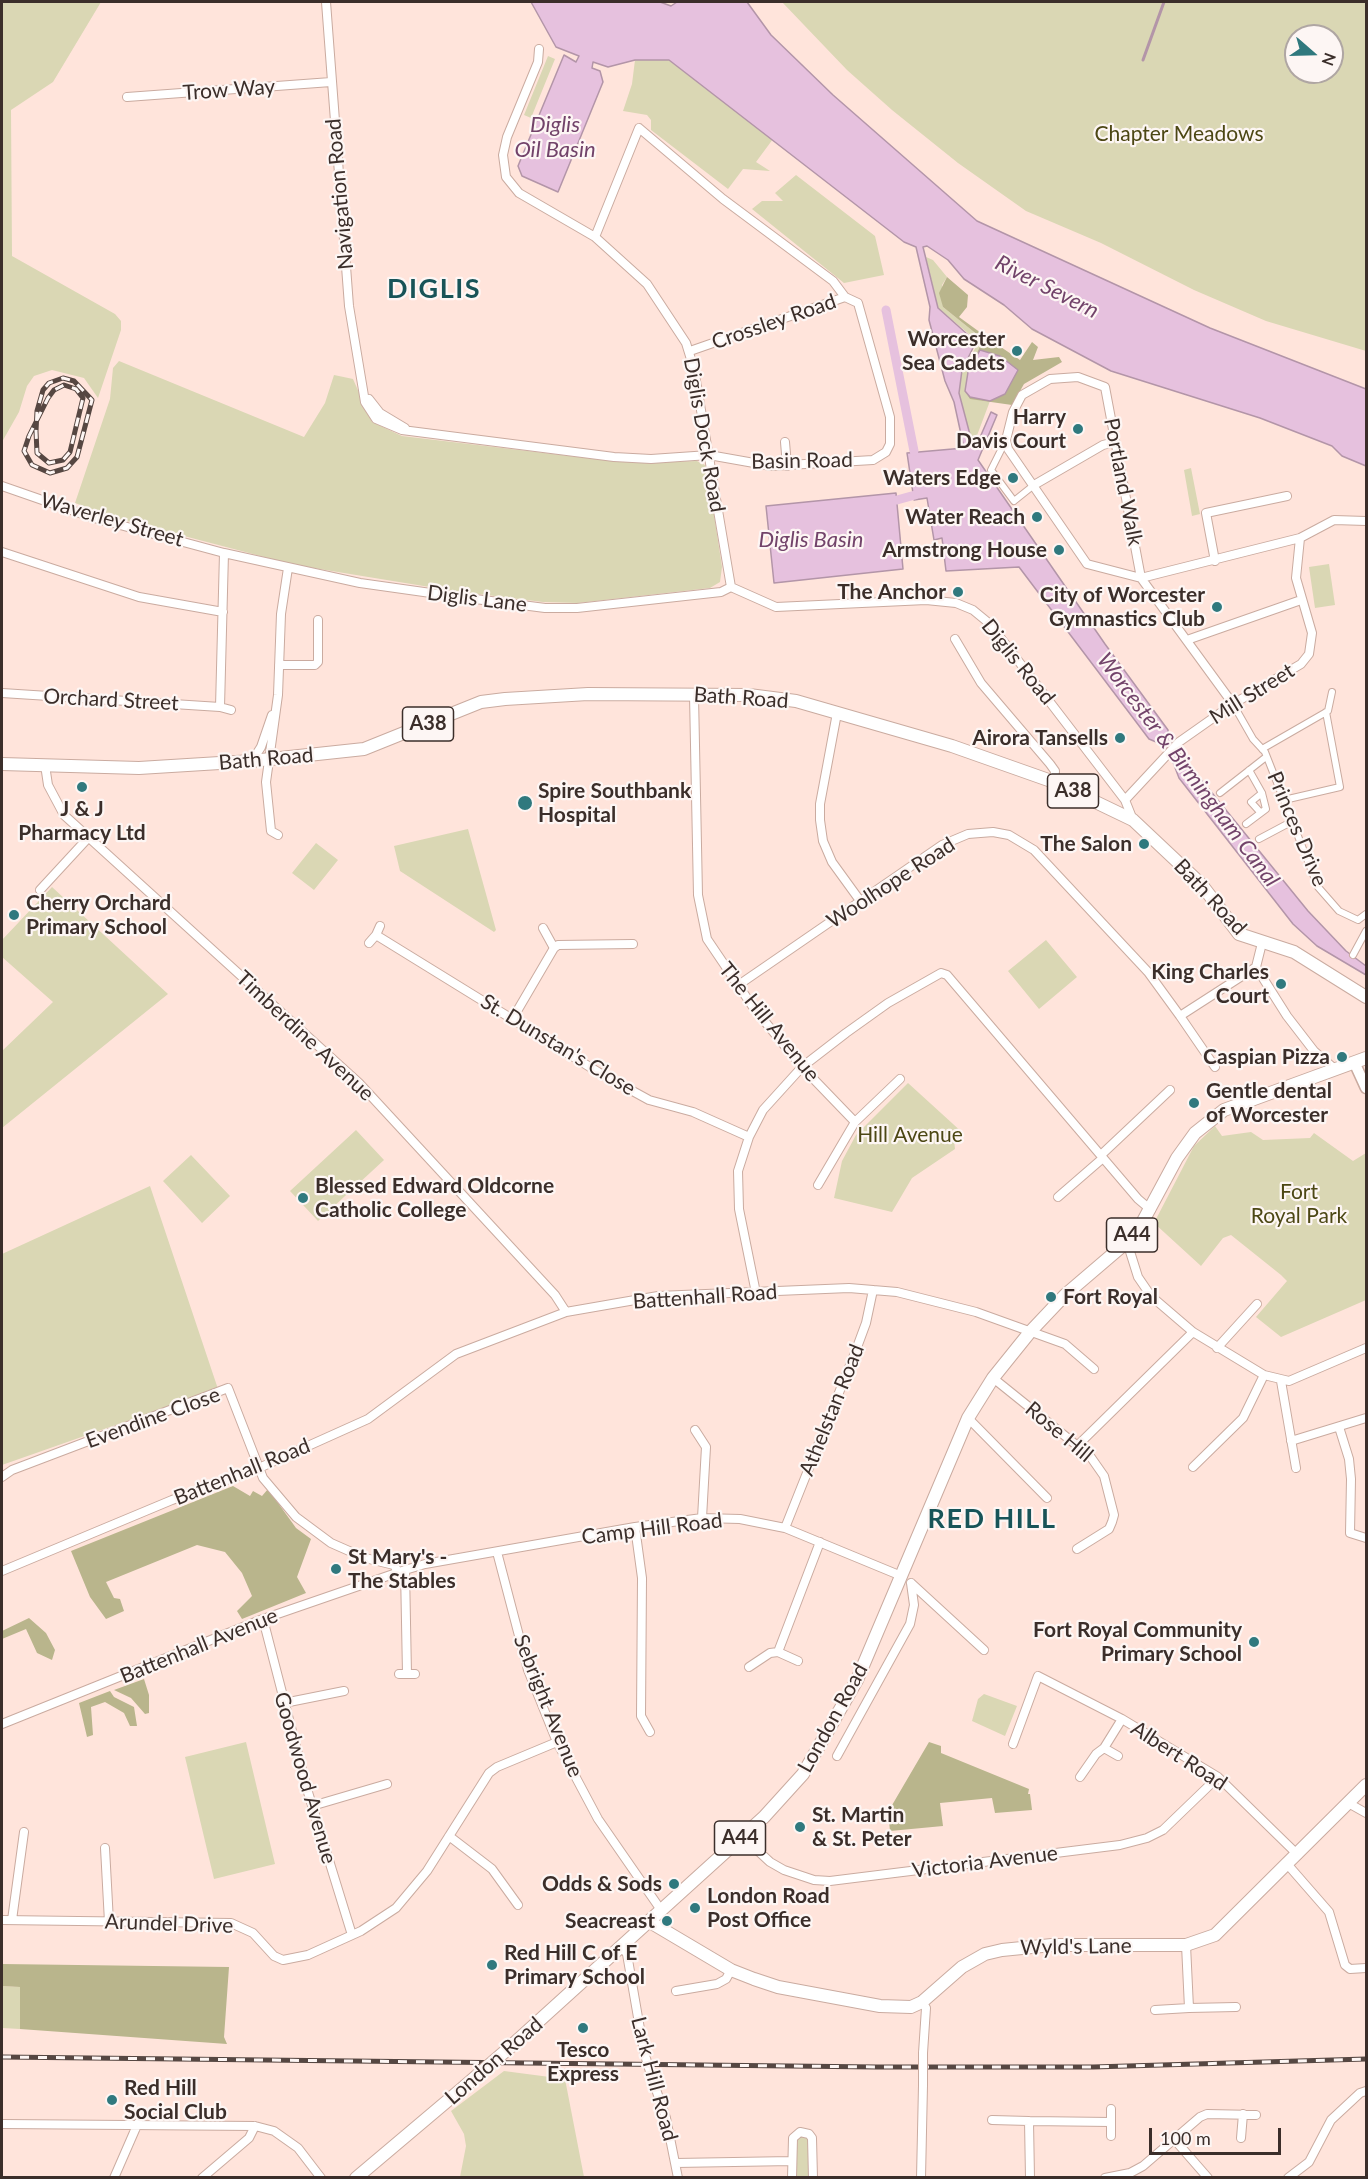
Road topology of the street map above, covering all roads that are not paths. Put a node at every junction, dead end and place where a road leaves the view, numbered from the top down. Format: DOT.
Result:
graph roads {
  1 [pos="326,2"];
  2 [pos="539,49"];
  3 [pos="331,82"];
  4 [pos="127,98"];
  5 [pos="595,237"];
  6 [pos="845,297"];
  7 [pos="690,351"];
  8 [pos="1006,440"];
  9 [pos="785,442"];
  10 [pos="1115,442"];
  11 [pos="890,444"];
  12 [pos="709,455"];
  13 [pos="787,466"];
  14 [pos="2,486"];
  15 [pos="1034,486"];
  16 [pos="1287,496"];
  17 [pos="1366,521"];
  18 [pos="1300,538"];
  19 [pos="2,552"];
  20 [pos="224,553"];
  21 [pos="1215,561"];
  22 [pos="288,568"];
  23 [pos="1141,578"];
  24 [pos="731,587"];
  25 [pos="1301,600"];
  26 [pos="223,612"];
  27 [pos="318,620"];
  28 [pos="955,639"];
  29 [pos="1186,640"];
  30 [pos="279,666"];
  31 [pos="1332,692"];
  32 [pos="2,693"];
  33 [pos="278,694"];
  34 [pos="694,694"];
  35 [pos="1233,704"];
  36 [pos="220,707"];
  37 [pos="231,710"];
  38 [pos="1327,711"];
  39 [pos="837,713"];
  40 [pos="1262,749"];
  41 [pos="1266,757"];
  42 [pos="268,760"];
  43 [pos="252,761"];
  44 [pos="2,764"];
  45 [pos="45,765"];
  46 [pos="1249,770"];
  47 [pos="1054,782"];
  48 [pos="1220,793"];
  49 [pos="1262,793"];
  50 [pos="1125,800"];
  51 [pos="1284,800"];
  52 [pos="1260,812"];
  53 [pos="1133,820"];
  54 [pos="1291,822"];
  55 [pos="1246,824"];
  56 [pos="278,835"];
  57 [pos="88,838"];
  58 [pos="1259,839"];
  59 [pos="40,890"];
  60 [pos="861,902"];
  61 [pos="1366,914"];
  62 [pos="543,928"];
  63 [pos="1366,931"];
  64 [pos="369,943"];
  65 [pos="1262,943"];
  66 [pos="633,944"];
  67 [pos="554,948"];
  68 [pos="1353,954"];
  69 [pos="1256,967"];
  70 [pos="737,986"];
  71 [pos="1366,997"];
  72 [pos="1180,1016"];
  73 [pos="513,1018"];
  74 [pos="1361,1061"];
  75 [pos="802,1067"];
  76 [pos="1215,1067"];
  77 [pos="1330,1072"];
  78 [pos="900,1078"];
  79 [pos="1366,1088"];
  80 [pos="1170,1090"];
  81 [pos="855,1122"];
  82 [pos="749,1137"];
  83 [pos="1102,1156"];
  84 [pos="818,1185"];
  85 [pos="1058,1197"];
  86 [pos="1151,1210"];
  87 [pos="1127,1242"];
  88 [pos="873,1290"];
  89 [pos="756,1293"];
  90 [pos="1257,1304"];
  91 [pos="566,1312"];
  92 [pos="1030,1332"];
  93 [pos="1193,1332"];
  94 [pos="1217,1348"];
  95 [pos="1366,1348"];
  96 [pos="1094,1369"];
  97 [pos="1264,1375"];
  98 [pos="993,1378"];
  99 [pos="1281,1381"];
  100 [pos="968,1418"];
  101 [pos="1366,1418"];
  102 [pos="1339,1427"];
  103 [pos="694,1430"];
  104 [pos="1291,1441"];
  105 [pos="1078,1445"];
  106 [pos="1194,1467"];
  107 [pos="259,1468"];
  108 [pos="1296,1468"];
  109 [pos="2,1477"];
  110 [pos="1047,1498"];
  111 [pos="702,1518"];
  112 [pos="635,1527"];
  113 [pos="785,1528"];
  114 [pos="1366,1538"];
  115 [pos="820,1542"];
  116 [pos="1077,1549"];
  117 [pos="497,1552"];
  118 [pos="2,1571"];
  119 [pos="401,1571"];
  120 [pos="899,1577"];
  121 [pos="911,1583"];
  122 [pos="263,1619"];
  123 [pos="984,1650"];
  124 [pos="778,1652"];
  125 [pos="798,1662"];
  126 [pos="749,1667"];
  127 [pos="407,1674"];
  128 [pos="344,1691"];
  129 [pos="284,1703"];
  130 [pos="1122,1719"];
  131 [pos="2,1724"];
  132 [pos="650,1732"];
  133 [pos="557,1742"];
  134 [pos="1013,1744"];
  135 [pos="1104,1748"];
  136 [pos="837,1756"];
  137 [pos="1118,1756"];
  138 [pos="1080,1777"];
  139 [pos="1218,1777"];
  140 [pos="387,1784"];
  141 [pos="1366,1785"];
  142 [pos="1350,1804"];
  143 [pos="312,1806"];
  144 [pos="1366,1813"];
  145 [pos="24,1832"];
  146 [pos="449,1836"];
  147 [pos="742,1836"];
  148 [pos="105,1848"];
  149 [pos="1298,1855"];
  150 [pos="1288,1865"];
  151 [pos="518,1905"];
  152 [pos="661,1911"];
  153 [pos="2,1920"];
  154 [pos="12,1920"];
  155 [pos="109,1922"];
  156 [pos="650,1922"];
  157 [pos="352,1935"];
  158 [pos="1186,1945"];
  159 [pos="622,1947"];
  160 [pos="1366,1968"];
  161 [pos="731,1970"];
  162 [pos="676,1991"];
  163 [pos="922,2001"];
  164 [pos="1236,2007"];
  165 [pos="1189,2008"];
  166 [pos="1155,2010"];
  167 [pos="1366,2091"];
  168 [pos="1111,2109"];
  169 [pos="1243,2114"];
  170 [pos="1256,2115"];
  171 [pos="992,2120"];
  172 [pos="1029,2121"];
  173 [pos="1111,2122"];
  174 [pos="138,2123"];
  175 [pos="2,2124"];
  176 [pos="255,2126"];
  177 [pos="1111,2136"];
  178 [pos="1241,2138"];
  179 [pos="1174,2139"];
  180 [pos="792,2161"];
  181 [pos="676,2163"];
  182 [pos="114,2178"];
  183 [pos="202,2178"];
  184 [pos="321,2178"];
  185 [pos="356,2178"];
  186 [pos="678,2178"];
  187 [pos="792,2178"];
  188 [pos="813,2178"];
  189 [pos="921,2178"];
  190 [pos="1030,2178"];
  191 [pos="1105,2178"];
  192 [pos="1208,2178"];
  193 [pos="1288,2178"];
  1 -- 3 [label="street, Navigation Road"];
  2 -- 5 [label="street, Diglis Dock Road"];
  3 -- 4 [label="street, Trow Way"];
  3 -- 12 [label="street, Navigation Road"];
  5 -- 6 [label="street"];
  5 -- 7 [label="street, Diglis Dock Road"];
  6 -- 7 [label="street, Crossley Road"];
  6 -- 11 [label="street, Crossley Road"];
  7 -- 12 [label="street, Diglis Dock Road"];
  8 -- 10 [label="street, Portland Walk"];
  8 -- 15 [label="street"];
  8 -- 15 [label="street"];
  9 -- 13 [label="street"];
  10 -- 15 [label="street"];
  10 -- 23 [label="street, Portland Walk"];
  11 -- 13 [label="street, Basin Road"];
  12 -- 13 [label="street, Basin Road"];
  12 -- 24 [label="street, Diglis Dock Road"];
  14 -- 20 [label="street, Waverley Street"];
  15 -- 23 [label="street"];
  16 -- 21 [label="street"];
  17 -- 18 [label="street"];
  18 -- 21 [label="street"];
  18 -- 25 [label="street, Mill Street"];
  19 -- 26 [label="street"];
  20 -- 22 [label="street, Diglis Lane"];
  20 -- 26 [label="street"];
  21 -- 23 [label="street"];
  22 -- 24 [label="street, Diglis Lane"];
  22 -- 30 [label="street"];
  23 -- 29 [label="street"];
  24 -- 50 [label="street, Diglis Road"];
  25 -- 29 [label="street"];
  25 -- 35 [label="street, Mill Street"];
  26 -- 36 [label="street"];
  27 -- 30 [label="street"];
  28 -- 47 [label="street"];
  29 -- 35 [label="street"];
  30 -- 33 [label="street"];
  31 -- 38 [label="street"];
  32 -- 36 [label="street, Orchard Street"];
  33 -- 42 [label="street"];
  33 -- 43 [label="street"];
  34 -- 39 [label="main road, Bath Road / A38"];
  34 -- 42 [label="main road, Bath Road / A38"];
  34 -- 70 [label="street, The Hill Avenue"];
  35 -- 40 [label="street, Princes Drive"];
  35 -- 50 [label="street, Mill Street"];
  36 -- 37 [label="street, Orchard Street"];
  38 -- 40 [label="street"];
  38 -- 51 [label="street"];
  39 -- 47 [label="main road, Bath Road / A38"];
  39 -- 60 [label="street"];
  40 -- 41 [label="street, Princes Drive"];
  41 -- 46 [label="street"];
  41 -- 51 [label="street, Princes Drive"];
  42 -- 43 [label="main road, Bath Road / A38"];
  42 -- 56 [label="street"];
  43 -- 45 [label="main road, Bath Road / A38"];
  44 -- 45 [label="main road, Bath Road / A38"];
  45 -- 57 [label="street, Timberdine Avenue"];
  46 -- 48 [label="street"];
  46 -- 49 [label="street"];
  47 -- 53 [label="main road, Bath Road / A38"];
  49 -- 52 [label="street"];
  49 -- 52 [label="street"];
  50 -- 53 [label="street"];
  51 -- 54 [label="street, Princes Drive"];
  52 -- 55 [label="street"];
  53 -- 65 [label="main road, Bath Road / A38"];
  54 -- 58 [label="street"];
  54 -- 61 [label="street, Princes Drive"];
  57 -- 59 [label="street"];
  57 -- 91 [label="street, Timberdine Avenue"];
  60 -- 70 [label="street, Woolhope Road"];
  60 -- 72 [label="street, Woolhope Road"];
  62 -- 67 [label="street"];
  63 -- 68 [label="street"];
  64 -- 73 [label="street, St. Dunstan's Close"];
  65 -- 69 [label="street, Bath Road"];
  65 -- 71 [label="main road, A38"];
  66 -- 67 [label="street"];
  67 -- 73 [label="street"];
  69 -- 72 [label="street"];
  69 -- 77 [label="street"];
  70 -- 75 [label="street, The Hill Avenue"];
  72 -- 76 [label="street, Woolhope Road"];
  73 -- 82 [label="street, St. Dunstan's Close"];
  74 -- 77 [label="main road, A44"];
  74 -- 79 [label="street"];
  75 -- 81 [label="street, The Hill Avenue"];
  75 -- 82 [label="street"];
  75 -- 83 [label="street"];
  77 -- 86 [label="main road, London Road / A44"];
  78 -- 81 [label="street"];
  80 -- 83 [label="street"];
  81 -- 84 [label="street"];
  82 -- 89 [label="street"];
  83 -- 85 [label="street"];
  83 -- 86 [label="street"];
  86 -- 87 [label="main road, London Road / A44"];
  87 -- 92 [label="main road, London Road / A44"];
  87 -- 93 [label="street"];
  88 -- 89 [label="street, Battenhall Road"];
  88 -- 92 [label="street, Battenhall Road"];
  88 -- 113 [label="street, Athelstan Road"];
  89 -- 91 [label="street, Battenhall Road"];
  90 -- 94 [label="street"];
  91 -- 107 [label="street, Battenhall Road"];
  92 -- 96 [label="street, Battenhall Road"];
  92 -- 98 [label="main road, London Road / A44"];
  93 -- 94 [label="street"];
  93 -- 105 [label="street"];
  94 -- 97 [label="street"];
  95 -- 99 [label="street"];
  97 -- 99 [label="street"];
  97 -- 106 [label="street"];
  98 -- 100 [label="main road, London Road / A44"];
  98 -- 105 [label="street, Rose Hill"];
  99 -- 104 [label="street"];
  100 -- 110 [label="street"];
  100 -- 120 [label="main road, London Road / A44"];
  101 -- 102 [label="street"];
  102 -- 104 [label="street"];
  102 -- 114 [label="street"];
  103 -- 111 [label="street"];
  104 -- 108 [label="street"];
  105 -- 116 [label="street, Rose Hill"];
  107 -- 109 [label="street, Evendine Close"];
  107 -- 118 [label="street, Battenhall Road"];
  107 -- 119 [label="street"];
  111 -- 112 [label="street, Camp Hill Road"];
  111 -- 113 [label="street, Camp Hill Road"];
  112 -- 117 [label="street, Camp Hill Road"];
  112 -- 132 [label="street"];
  113 -- 115 [label="street, Camp Hill Road"];
  115 -- 120 [label="street, Camp Hill Road"];
  115 -- 124 [label="street"];
  117 -- 119 [label="street, Camp Hill Road"];
  117 -- 133 [label="street, Sebright Avenue"];
  119 -- 122 [label="street, Battenhall Avenue"];
  119 -- 127 [label="street"];
  120 -- 121 [label="street, Camp Hill Road"];
  120 -- 147 [label="main road, London Road / A44"];
  121 -- 123 [label="street"];
  121 -- 136 [label="street"];
  122 -- 129 [label="street, Goodwood Avenue"];
  122 -- 131 [label="street, Battenhall Avenue"];
  124 -- 125 [label="street"];
  124 -- 126 [label="street"];
  128 -- 129 [label="street"];
  129 -- 143 [label="street, Goodwood Avenue"];
  130 -- 134 [label="street, Albert Road"];
  130 -- 135 [label="street"];
  130 -- 139 [label="street, Albert Road"];
  133 -- 146 [label="street, Arundel Drive"];
  133 -- 152 [label="street, Sebright Avenue"];
  135 -- 137 [label="street"];
  135 -- 138 [label="street"];
  139 -- 147 [label="street, Victoria Avenue"];
  139 -- 149 [label="street, Albert Road"];
  140 -- 143 [label="street"];
  141 -- 142 [label="main road, Wyld's Lane"];
  142 -- 144 [label="street"];
  142 -- 149 [label="main road, Wyld's Lane"];
  143 -- 157 [label="street, Goodwood Avenue"];
  145 -- 154 [label="street"];
  146 -- 151 [label="street"];
  146 -- 157 [label="street, Arundel Drive"];
  147 -- 152 [label="main road, London Road / A44"];
  148 -- 155 [label="street"];
  149 -- 150 [label="main road, Wyld's Lane"];
  150 -- 158 [label="main road, Wyld's Lane"];
  150 -- 160 [label="street"];
  152 -- 156 [label="main road, London Road / A44"];
  153 -- 154 [label="street, Arundel Drive"];
  154 -- 155 [label="street, Arundel Drive"];
  155 -- 157 [label="street, Arundel Drive"];
  156 -- 159 [label="main road, London Road / A44"];
  156 -- 161 [label="main road, Wyld's Lane"];
  158 -- 163 [label="main road, Wyld's Lane"];
  158 -- 165 [label="street"];
  159 -- 181 [label="street, Lark Hill Road, bridge"];
  159 -- 185 [label="main road, London Road / A44, bridge"];
  161 -- 162 [label="street"];
  161 -- 163 [label="main road, Wyld's Lane"];
  163 -- 189 [label="street, bridge"];
  164 -- 165 [label="street"];
  165 -- 166 [label="street"];
  167 -- 193 [label="street"];
  168 -- 173 [label="street"];
  169 -- 170 [label="street"];
  169 -- 178 [label="street"];
  169 -- 179 [label="street"];
  171 -- 172 [label="street"];
  172 -- 173 [label="street"];
  172 -- 190 [label="street"];
  173 -- 177 [label="street"];
  174 -- 175 [label="street"];
  174 -- 176 [label="street"];
  174 -- 182 [label="street"];
  176 -- 183 [label="street"];
  176 -- 184 [label="street"];
  179 -- 191 [label="street"];
  179 -- 192 [label="street"];
  180 -- 181 [label="street"];
  180 -- 187 [label="street"];
  180 -- 188 [label="street"];
  181 -- 186 [label="street, Lark Hill Road"];
}
